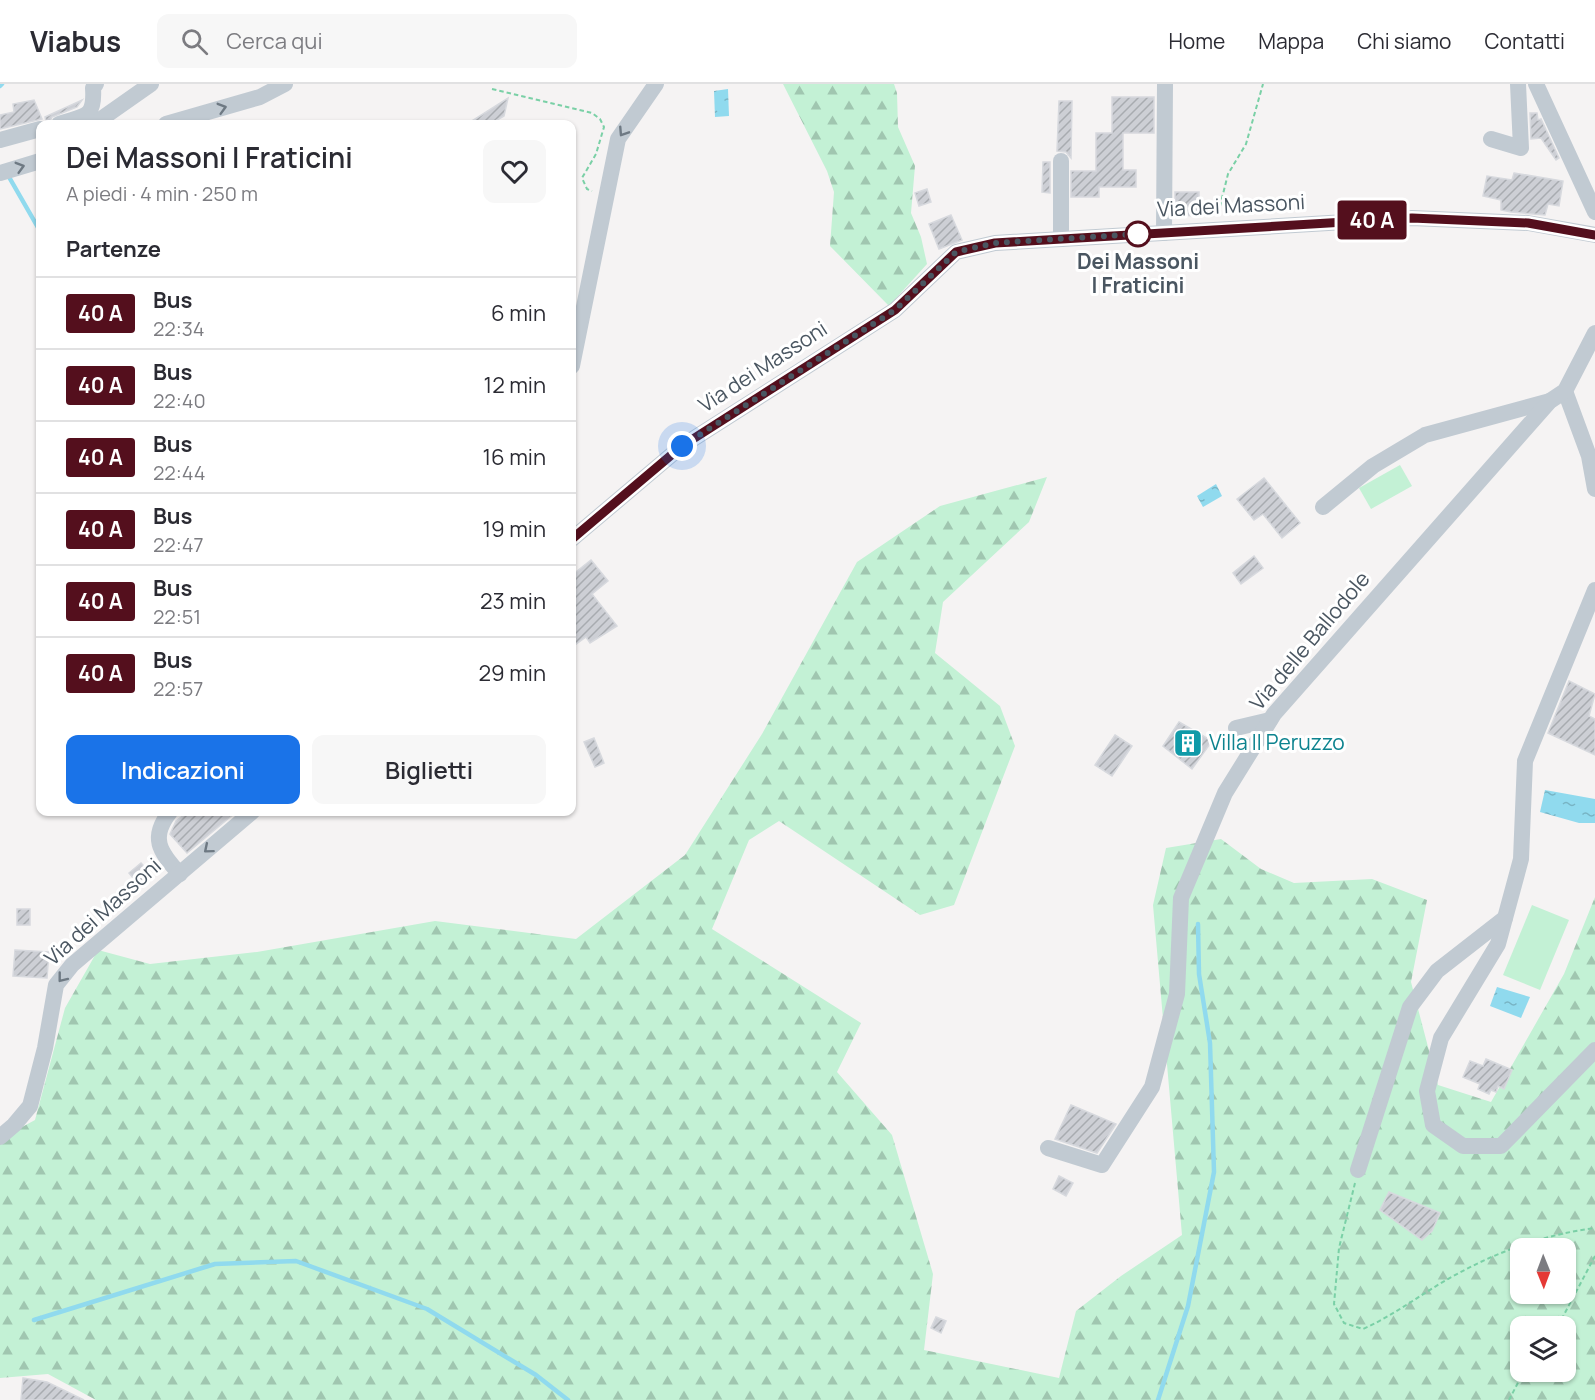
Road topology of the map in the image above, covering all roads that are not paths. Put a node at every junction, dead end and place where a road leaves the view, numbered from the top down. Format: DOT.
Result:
graph roads {
  1 [pos="96,84"];
  2 [pos="151,84"];
  3 [pos="285,84"];
  4 [pos="656,84"];
  5 [pos="1165,84"];
  6 [pos="1518,84"];
  7 [pos="1536,84"];
  8 [pos="70,120"];
  9 [pos="100,120"];
  10 [pos="180,120"];
  11 [pos="36,130"];
  12 [pos="1491,139"];
  13 [pos="0,140"];
  14 [pos="1061,161"];
  15 [pos="36,162"];
  16 [pos="0,173"];
  17 [pos="1595,212"];
  18 [pos="1164,232"];
  19 [pos="1595,235"];
  20 [pos="1061,239"];
  21 [pos="1595,333"];
  22 [pos="576,346"];
  23 [pos="1565,391"];
  24 [pos="1550,401"];
  25 [pos="1595,489"];
  26 [pos="1323,507"];
  27 [pos="576,536"];
  28 [pos="1595,590"];
  29 [pos="1270,720"];
  30 [pos="1236,728"];
  31 [pos="167,816"];
  32 [pos="247,816"];
  33 [pos="180,874"];
  34 [pos="1505,918"];
  35 [pos="1595,1050"];
  36 [pos="0,1137"];
  37 [pos="1048,1148"];
  38 [pos="1358,1170"];
  1 -- 8 [label="street"];
  2 -- 9 [label="street"];
  10 -- 3 [label="street, one-way"];
  4 -- 22 [label="street, one-way"];
  5 -- 18 [label="street"];
  6 -- 12 [label="street"];
  7 -- 17 [label="street"];
  11 -- 13 [label="street"];
  14 -- 20 [label="street"];
  16 -- 15 [label="street, one-way"];
  18 -- 19 [label="street, Via dei Massoni"];
  18 -- 20 [label="street, Via dei Massoni"];
  20 -- 27 [label="street, Via dei Massoni"];
  21 -- 23 [label="street, Via delle Ballodole"];
  23 -- 24 [label="street, Via delle Ballodole"];
  23 -- 25 [label="street"];
  24 -- 26 [label="street, Via delle Ballodole"];
  24 -- 29 [label="street, Via delle Ballodole"];
  28 -- 34 [label="street"];
  29 -- 30 [label="street"];
  29 -- 37 [label="street, Via delle Ballodole"];
  31 -- 33 [label="street"];
  32 -- 33 [label="street, Via dei Massoni, one-way"];
  33 -- 36 [label="street, Via dei Massoni, one-way"];
  34 -- 35 [label="street"];
  34 -- 38 [label="street"];
}
